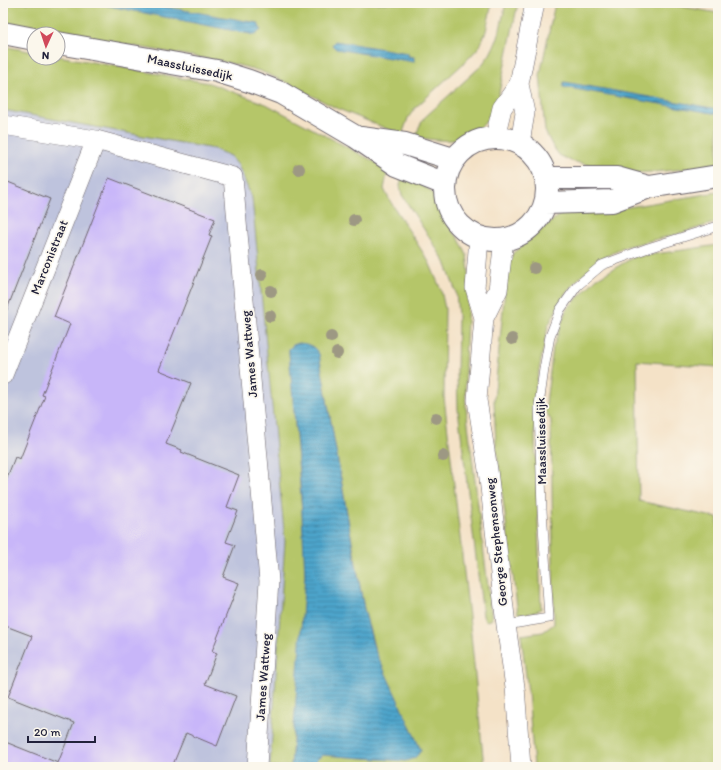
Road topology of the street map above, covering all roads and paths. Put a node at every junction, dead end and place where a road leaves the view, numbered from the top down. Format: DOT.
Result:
graph roads {
  1 [pos="536,3"];
  2 [pos="3,33"];
  3 [pos="26,37"];
  4 [pos="66,44"];
  5 [pos="518,84"];
  6 [pos="3,125"];
  7 [pos="356,137"];
  8 [pos="495,137"];
  9 [pos="96,140"];
  10 [pos="520,143"];
  11 [pos="454,159"];
  12 [pos="718,176"];
  13 [pos="546,178"];
  14 [pos="445,184"];
  15 [pos="649,187"];
  16 [pos="546,203"];
  17 [pos="718,226"];
  18 [pos="479,238"];
  19 [pos="504,240"];
  20 [pos="484,318"];
  21 [pos="3,375"];
  22 [pos="506,625"];
  23 [pos="257,767"];
  24 [pos="521,767"];
  1 -- 5 [label="street"];
  2 -- 3 [label="street"];
  4 -- 7 [label="street, Maassluissedijk"];
  5 -- 8 [label="street"];
  5 -- 10 [label="street"];
  6 -- 9 [label="street, James Wattweg"];
  7 -- 11 [label="street, Maassluissedijk"];
  7 -- 14 [label="street, Maassluissedijk"];
  8 -- 10 [label="street"];
  8 -- 11 [label="street"];
  9 -- 21 [label="street, Marconistraat"];
  9 -- 23 [label="street, James Wattweg"];
  10 -- 13 [label="street"];
  11 -- 14 [label="street"];
  12 -- 15 [label="street"];
  13 -- 15 [label="street"];
  13 -- 16 [label="street"];
  14 -- 18 [label="street"];
  15 -- 16 [label="street"];
  16 -- 19 [label="street"];
  17 -- 22 [label="lane, Maassluissedijk"];
  18 -- 19 [label="street"];
  18 -- 20 [label="street, George Stephensonweg"];
  19 -- 20 [label="street, George Stephensonweg"];
  20 -- 22 [label="street, George Stephensonweg"];
  22 -- 24 [label="street, George Stephensonweg"];
}
